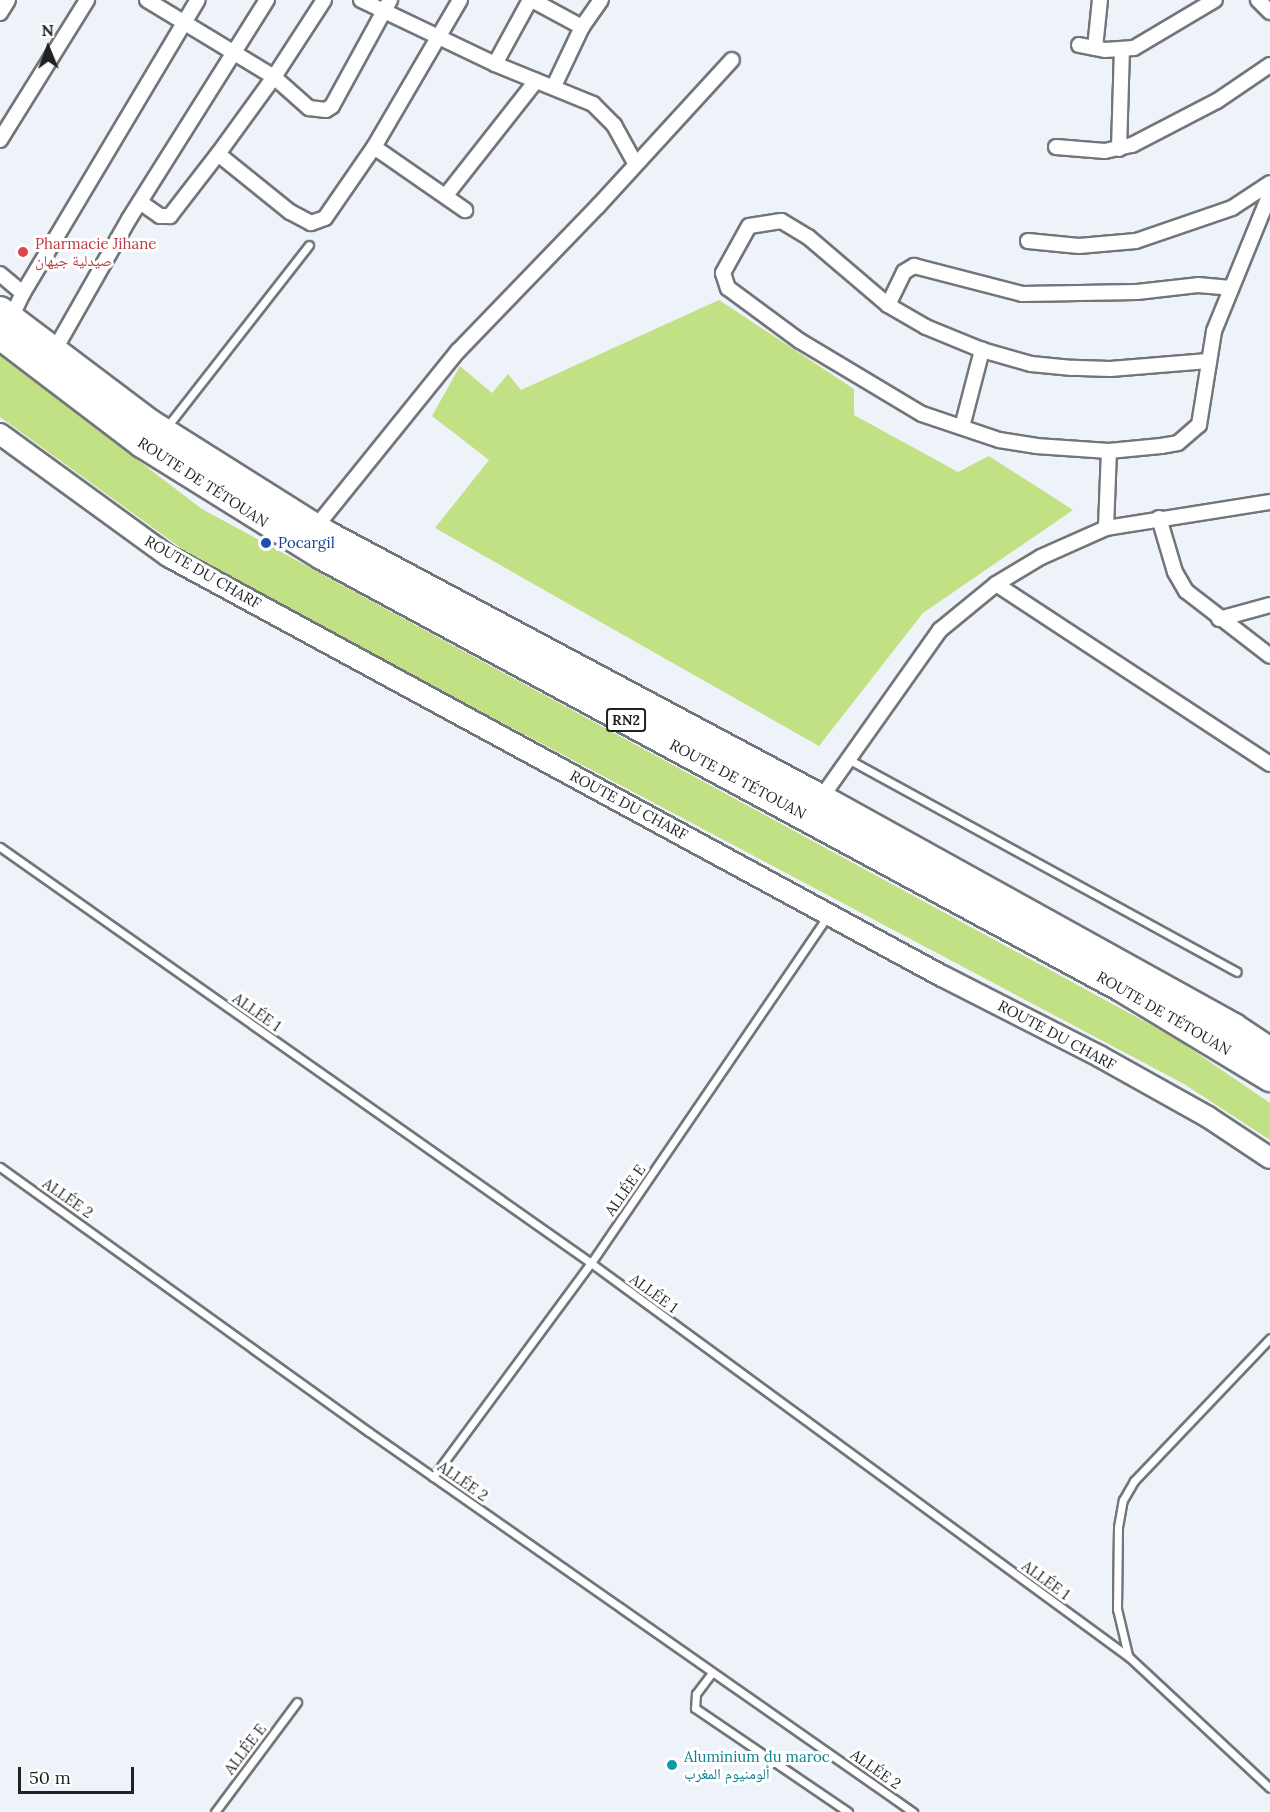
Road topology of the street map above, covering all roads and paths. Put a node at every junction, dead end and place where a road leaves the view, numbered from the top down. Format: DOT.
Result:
graph roads {
  1 [pos="8,0"];
  2 [pos="147,0"];
  3 [pos="198,0"];
  4 [pos="267,0"];
  5 [pos="324,0"];
  6 [pos="361,0"];
  7 [pos="460,0"];
  8 [pos="531,0"];
  9 [pos="601,0"];
  10 [pos="1100,0"];
  11 [pos="1215,0"];
  12 [pos="1258,0"];
  13 [pos="81,2"];
  14 [pos="386,5"];
  15 [pos="1270,12"];
  16 [pos="0,13"];
  17 [pos="184,24"];
  18 [pos="582,27"];
  19 [pos="438,35"];
  20 [pos="1079,45"];
  21 [pos="1095,48"];
  22 [pos="1122,50"];
  23 [pos="233,55"];
  24 [pos="732,60"];
  25 [pos="495,64"];
  26 [pos="1270,65"];
  27 [pos="274,77"];
  28 [pos="536,81"];
  29 [pos="554,86"];
  30 [pos="0,140"];
  31 [pos="374,147"];
  32 [pos="1056,147"];
  33 [pos="1119,149"];
  34 [pos="218,154"];
  35 [pos="635,163"];
  36 [pos="1270,183"];
  37 [pos="447,194"];
  38 [pos="1270,194"];
  39 [pos="140,202"];
  40 [pos="465,210"];
  41 [pos="1028,241"];
  42 [pos="309,245"];
  43 [pos="0,274"];
  44 [pos="1231,288"];
  45 [pos="22,293"];
  46 [pos="888,305"];
  47 [pos="4,321"];
  48 [pos="982,350"];
  49 [pos="54,351"];
  50 [pos="1208,360"];
  51 [pos="962,428"];
  52 [pos="163,432"];
  53 [pos="0,434"];
  54 [pos="1110,451"];
  55 [pos="1270,502"];
  56 [pos="1160,518"];
  57 [pos="315,528"];
  58 [pos="1106,528"];
  59 [pos="996,584"];
  60 [pos="1270,605"];
  61 [pos="1219,619"];
  62 [pos="1270,656"];
  63 [pos="848,759"];
  64 [pos="1270,764"];
  65 [pos="821,798"];
  66 [pos="0,847"];
  67 [pos="829,912"];
  68 [pos="1237,972"];
  69 [pos="1270,1051"];
  70 [pos="1270,1078"];
  71 [pos="1270,1158"];
  72 [pos="0,1167"];
  73 [pos="591,1263"];
  74 [pos="1270,1338"];
  75 [pos="433,1477"];
  76 [pos="1130,1657"];
  77 [pos="711,1674"];
  78 [pos="297,1702"];
  79 [pos="1270,1788"];
  80 [pos="215,1812"];
  81 [pos="848,1812"];
  82 [pos="913,1812"];
  1 -- 16 [label="street"];
  2 -- 17 [label="street"];
  3 -- 17 [label="street"];
  4 -- 23 [label="street"];
  5 -- 27 [label="street"];
  6 -- 14 [label="street"];
  7 -- 19 [label="street"];
  8 -- 18 [label="street"];
  8 -- 25 [label="street"];
  9 -- 18 [label="street"];
  10 -- 21 [label="street"];
  11 -- 22 [label="street"];
  12 -- 15 [label="street"];
  13 -- 30 [label="street"];
  14 -- 19 [label="street"];
  14 -- 27 [label="street"];
  17 -- 23 [label="street"];
  17 -- 45 [label="street"];
  18 -- 29 [label="street"];
  19 -- 25 [label="street"];
  19 -- 31 [label="street"];
  20 -- 21 [label="street"];
  21 -- 22 [label="street"];
  22 -- 33 [label="street"];
  23 -- 27 [label="street"];
  23 -- 39 [label="street"];
  24 -- 35 [label="street"];
  25 -- 28 [label="street"];
  26 -- 33 [label="street"];
  27 -- 34 [label="street"];
  28 -- 29 [label="street"];
  28 -- 37 [label="street"];
  29 -- 35 [label="street"];
  31 -- 34 [label="street"];
  31 -- 37 [label="street"];
  32 -- 33 [label="street"];
  34 -- 39 [label="street"];
  35 -- 57 [label="street"];
  36 -- 41 [label="street"];
  37 -- 40 [label="street"];
  38 -- 44 [label="street"];
  39 -- 49 [label="street"];
  42 -- 52 [label="lane"];
  43 -- 45 [label="street"];
  44 -- 46 [label="street"];
  44 -- 50 [label="street"];
  45 -- 47 [label="street"];
  46 -- 48 [label="street"];
  46 -- 51 [label="street"];
  47 -- 49 [label="highway, ROUTE DE TÉTOUAN / RN2"];
  47 -- 70 [label="highway, ROUTE DE TÉTOUAN / RN2"];
  48 -- 50 [label="street"];
  48 -- 51 [label="street"];
  49 -- 52 [label="highway, ROUTE DE TÉTOUAN / RN2"];
  50 -- 54 [label="street"];
  51 -- 54 [label="street"];
  52 -- 57 [label="highway, ROUTE DE TÉTOUAN / RN2"];
  53 -- 67 [label="street, ROUTE DU CHARF"];
  54 -- 58 [label="street"];
  55 -- 56 [label="street"];
  56 -- 58 [label="street"];
  56 -- 61 [label="street"];
  57 -- 65 [label="highway, ROUTE DE TÉTOUAN / RN2"];
  58 -- 59 [label="street"];
  59 -- 63 [label="street"];
  59 -- 64 [label="street"];
  60 -- 61 [label="street"];
  61 -- 62 [label="street"];
  63 -- 65 [label="street"];
  63 -- 68 [label="lane"];
  65 -- 69 [label="highway, ROUTE DE TÉTOUAN / RN2"];
  66 -- 73 [label="lane, ALLÉE 1"];
  67 -- 71 [label="street, ROUTE DU CHARF"];
  67 -- 73 [label="lane, ALLÉE E"];
  72 -- 75 [label="lane, ALLÉE 2"];
  73 -- 75 [label="lane, ALLÉE E"];
  73 -- 76 [label="lane, ALLÉE 1"];
  74 -- 76 [label="lane"];
  75 -- 77 [label="lane, ALLÉE 2"];
  76 -- 79 [label="lane, ALLÉE 1"];
  77 -- 81 [label="lane"];
  77 -- 82 [label="lane, ALLÉE 2"];
  78 -- 80 [label="lane, ALLÉE E"];
}
